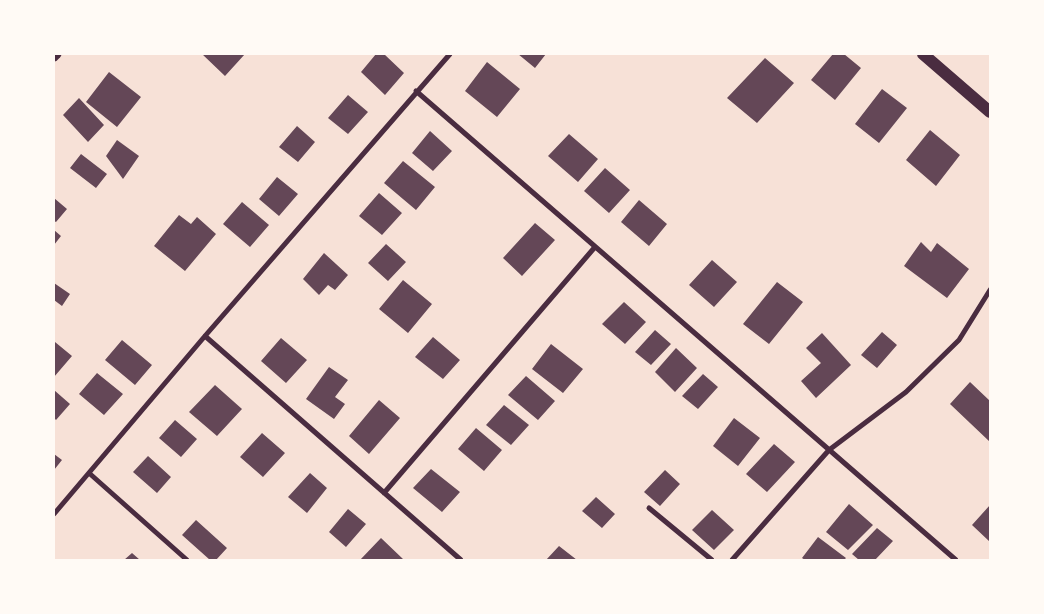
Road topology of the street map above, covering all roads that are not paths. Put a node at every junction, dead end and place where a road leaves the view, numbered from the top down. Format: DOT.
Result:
graph roads {
  1 [pos="57,54"];
  2 [pos="450,54"];
  3 [pos="923,54"];
  4 [pos="54,57"];
  5 [pos="416,91"];
  6 [pos="990,111"];
  7 [pos="595,247"];
  8 [pos="990,290"];
  9 [pos="205,336"];
  10 [pos="829,450"];
  11 [pos="89,474"];
  12 [pos="384,493"];
  13 [pos="649,508"];
  14 [pos="54,514"];
  15 [pos="186,560"];
  16 [pos="461,560"];
  17 [pos="712,560"];
  18 [pos="732,560"];
  19 [pos="956,560"];
  1 -- 4 [label="street"];
  2 -- 5 [label="street"];
  3 -- 6 [label="main road"];
  5 -- 7 [label="street"];
  5 -- 9 [label="street"];
  7 -- 10 [label="street"];
  7 -- 12 [label="street"];
  8 -- 10 [label="street"];
  9 -- 11 [label="street"];
  9 -- 12 [label="street"];
  10 -- 18 [label="street"];
  10 -- 19 [label="street"];
  11 -- 14 [label="street"];
  11 -- 15 [label="street"];
  12 -- 16 [label="street"];
  13 -- 17 [label="street"];
}
